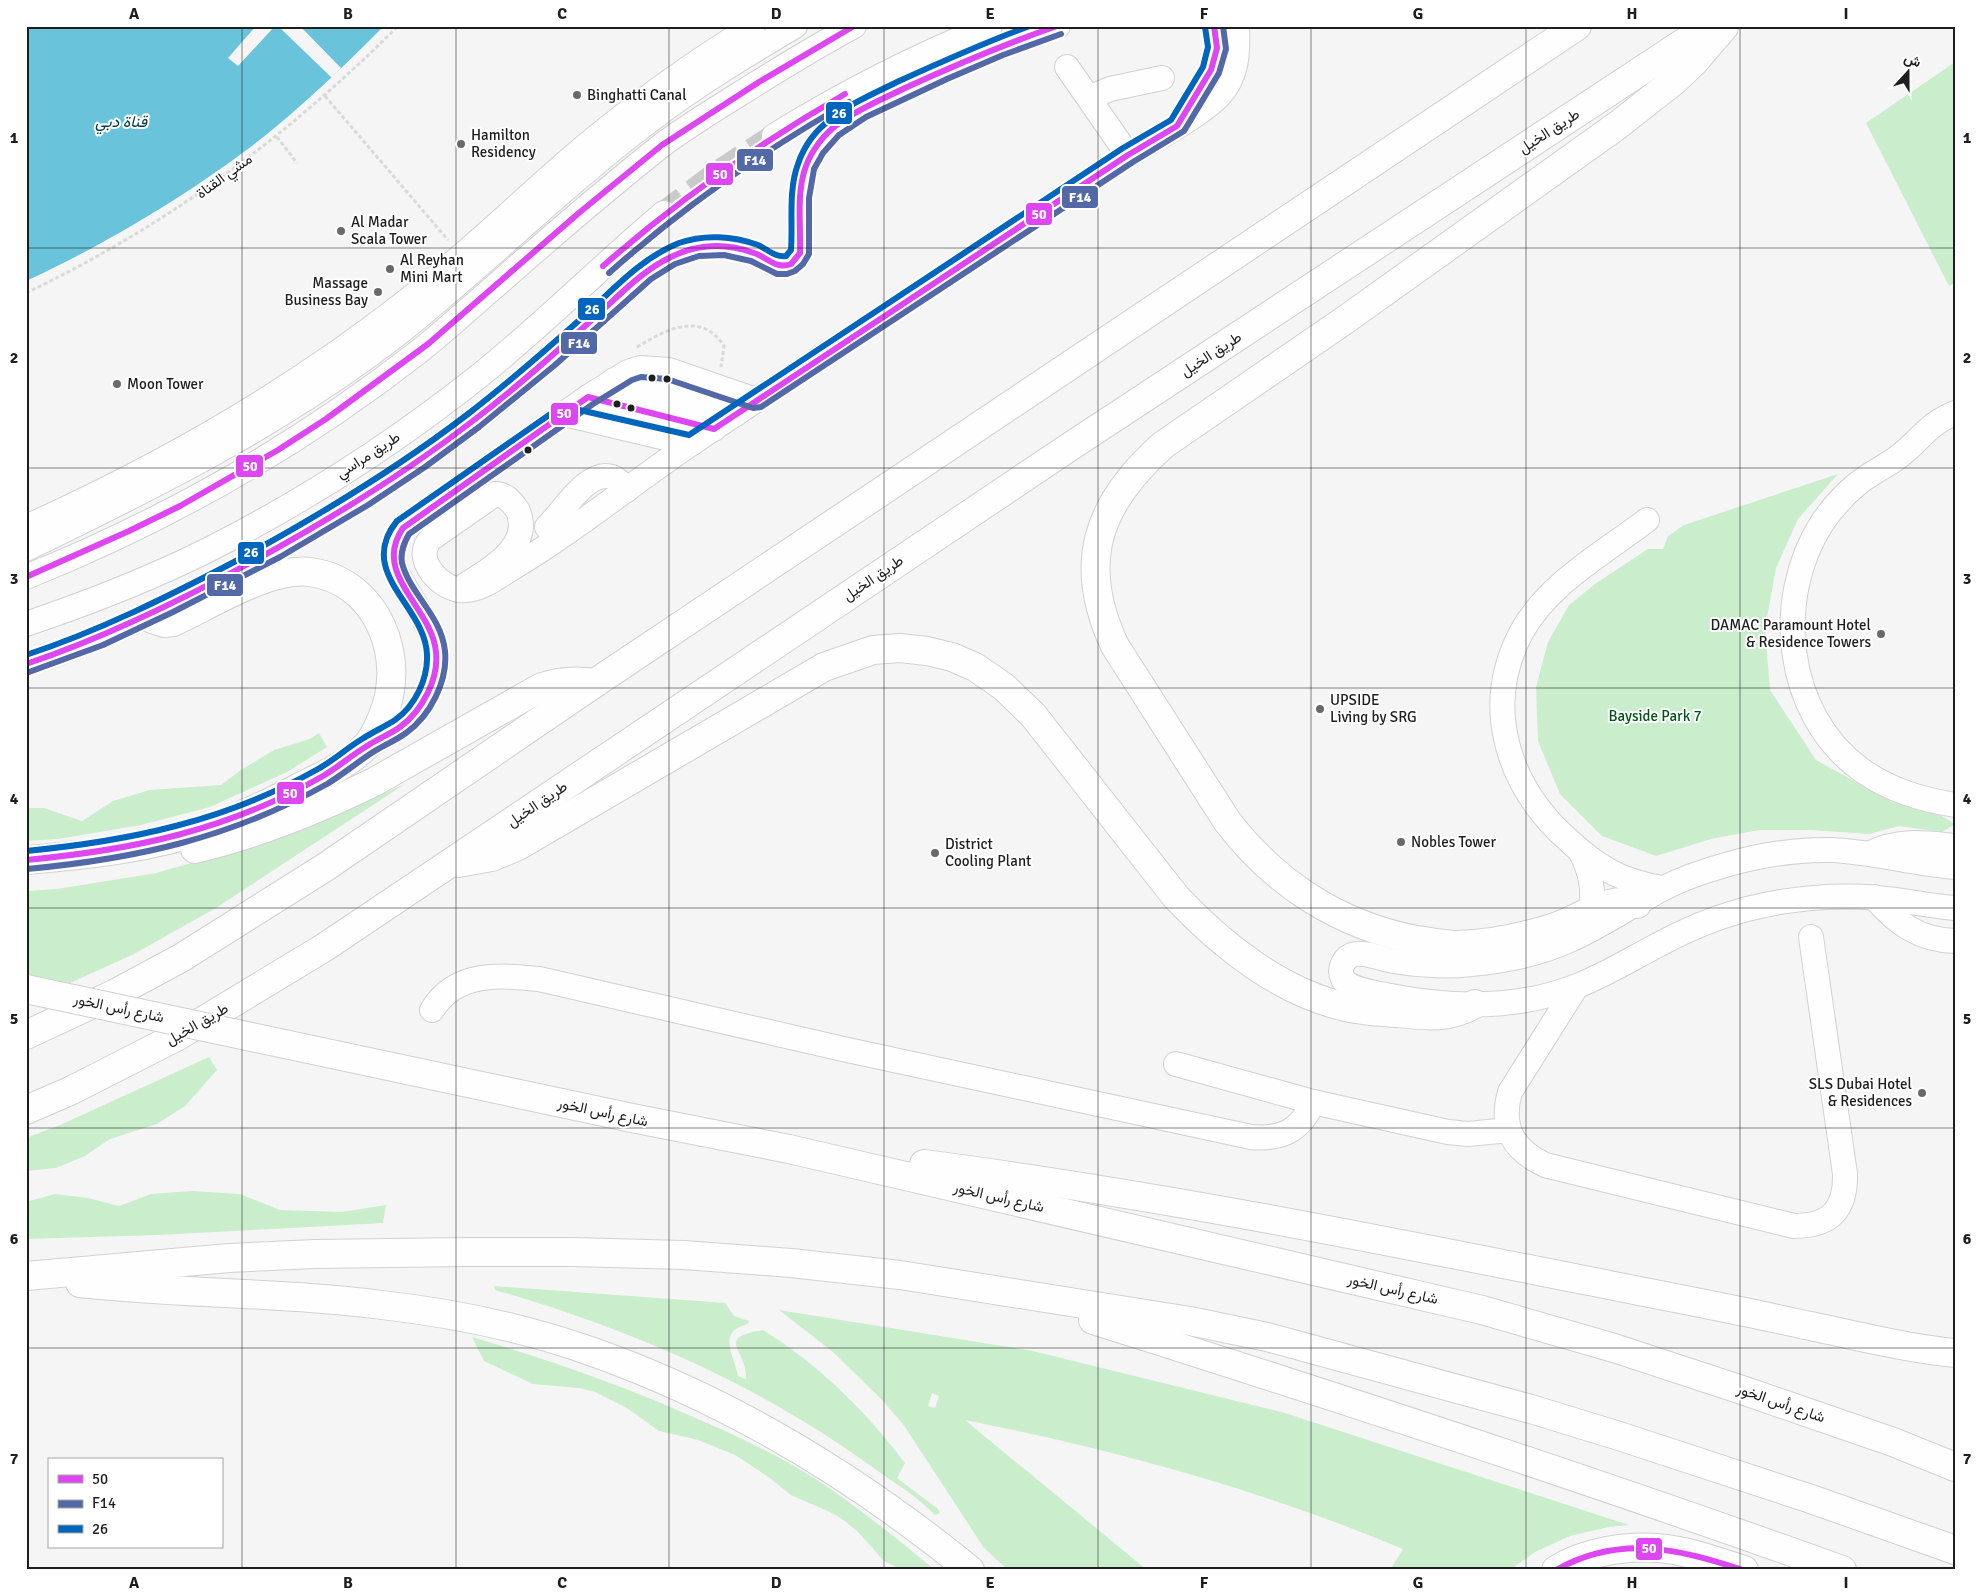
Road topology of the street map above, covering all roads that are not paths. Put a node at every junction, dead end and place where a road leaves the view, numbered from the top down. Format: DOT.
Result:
graph roads {
  1 [pos="753,26"];
  2 [pos="795,26"];
  3 [pos="854,26"];
  4 [pos="990,26"];
  5 [pos="1058,26"];
  6 [pos="1214,26"];
  7 [pos="1237,26"];
  8 [pos="1577,26"];
  9 [pos="1709,26"];
  10 [pos="1724,26"];
  11 [pos="1067,67"];
  12 [pos="1162,78"];
  13 [pos="1089,98"];
  14 [pos="1177,126"];
  15 [pos="774,136"];
  16 [pos="1128,155"];
  17 [pos="588,157"];
  18 [pos="555,173"];
  19 [pos="546,205"];
  20 [pos="664,213"];
  21 [pos="358,350"];
  22 [pos="614,380"];
  23 [pos="588,397"];
  24 [pos="756,400"];
  25 [pos="1955,413"];
  26 [pos="565,414"];
  27 [pos="736,414"];
  28 [pos="714,429"];
  29 [pos="691,444"];
  30 [pos="153,477"];
  31 [pos="627,490"];
  32 [pos="518,510"];
  33 [pos="1648,520"];
  34 [pos="578,525"];
  35 [pos="26,527"];
  36 [pos="547,527"];
  37 [pos="26,550"];
  38 [pos="26,577"];
  39 [pos="458,590"];
  40 [pos="147,617"];
  41 [pos="26,624"];
  42 [pos="26,664"];
  43 [pos="595,684"];
  44 [pos="366,747"];
  45 [pos="1955,805"];
  46 [pos="1955,846"];
  47 [pos="1580,851"];
  48 [pos="1868,854"];
  49 [pos="26,860"];
  50 [pos="449,863"];
  51 [pos="1955,866"];
  52 [pos="26,875"];
  53 [pos="1663,888"];
  54 [pos="1874,897"];
  55 [pos="1637,904"];
  56 [pos="1955,908"];
  57 [pos="1590,912"];
  58 [pos="1811,937"];
  59 [pos="1955,941"];
  60 [pos="1576,986"];
  61 [pos="26,989"];
  62 [pos="1475,1004"];
  63 [pos="432,1010"];
  64 [pos="26,1035"];
  65 [pos="1176,1064"];
  66 [pos="1313,1102"];
  67 [pos="26,1110"];
  68 [pos="1509,1130"];
  69 [pos="789,1149"];
  70 [pos="26,1277"];
  71 [pos="1008,1293"];
  72 [pos="1955,1352"];
  73 [pos="1955,1467"];
  74 [pos="1955,1550"];
  75 [pos="970,1570"];
  76 [pos="1556,1570"];
  77 [pos="1744,1570"];
  78 [pos="1842,1570"];
  1 -- 17 [label="street"];
  2 -- 17 [label="street"];
  3 -- 38 [label="street"];
  4 -- 15 [label="street"];
  5 -- 40 [label="street"];
  6 -- 14 [label="street"];
  7 -- 14 [label="street"];
  8 -- 43 [label="highway"];
  9 -- 50 [label="highway, طريق الخيل"];
  10 -- 57 [label="highway"];
  11 -- 13 [label="street"];
  12 -- 13 [label="street"];
  13 -- 16 [label="street"];
  14 -- 16 [label="street"];
  16 -- 24 [label="street"];
  17 -- 18 [label="street"];
  17 -- 19 [label="street"];
  18 -- 19 [label="street"];
  18 -- 21 [label="street"];
  19 -- 21 [label="street"];
  20 -- 41 [label="street, طريق مراسي"];
  21 -- 30 [label="street"];
  22 -- 23 [label="street"];
  22 -- 24 [label="street"];
  22 -- 27 [label="street"];
  23 -- 26 [label="street"];
  23 -- 28 [label="street"];
  24 -- 27 [label="street"];
  25 -- 45 [label="street"];
  26 -- 29 [label="street"];
  26 -- 44 [label="street"];
  27 -- 28 [label="street"];
  28 -- 29 [label="street"];
  29 -- 31 [label="street"];
  30 -- 35 [label="street"];
  30 -- 37 [label="street"];
  31 -- 34 [label="street"];
  31 -- 36 [label="street"];
  32 -- 36 [label="street"];
  32 -- 39 [label="street"];
  32 -- 39 [label="street"];
  33 -- 47 [label="street"];
  34 -- 36 [label="street"];
  34 -- 39 [label="street"];
  40 -- 42 [label="street"];
  40 -- 44 [label="highway"];
  43 -- 52 [label="highway"];
  43 -- 64 [label="highway"];
  44 -- 49 [label="highway"];
  46 -- 48 [label="street"];
  47 -- 53 [label="street"];
  47 -- 57 [label="street"];
  48 -- 51 [label="street"];
  48 -- 53 [label="street"];
  50 -- 62 [label="highway"];
  50 -- 67 [label="highway, طريق الخيل"];
  53 -- 55 [label="street"];
  54 -- 56 [label="street"];
  54 -- 59 [label="street"];
  54 -- 60 [label="street"];
  55 -- 57 [label="highway"];
  55 -- 62 [label="street"];
  58 -- 68 [label="street"];
  60 -- 62 [label="street"];
  60 -- 68 [label="street"];
  61 -- 69 [label="highway, شارع رأس الخور, bridge"];
  63 -- 66 [label="street"];
  65 -- 66 [label="street"];
  66 -- 68 [label="street"];
  69 -- 72 [label="highway"];
  69 -- 73 [label="highway, شارع رأس الخور"];
  70 -- 71 [label="highway"];
  70 -- 75 [label="highway"];
  71 -- 74 [label="highway"];
  71 -- 78 [label="highway"];
  76 -- 77 [label="highway"];
}
